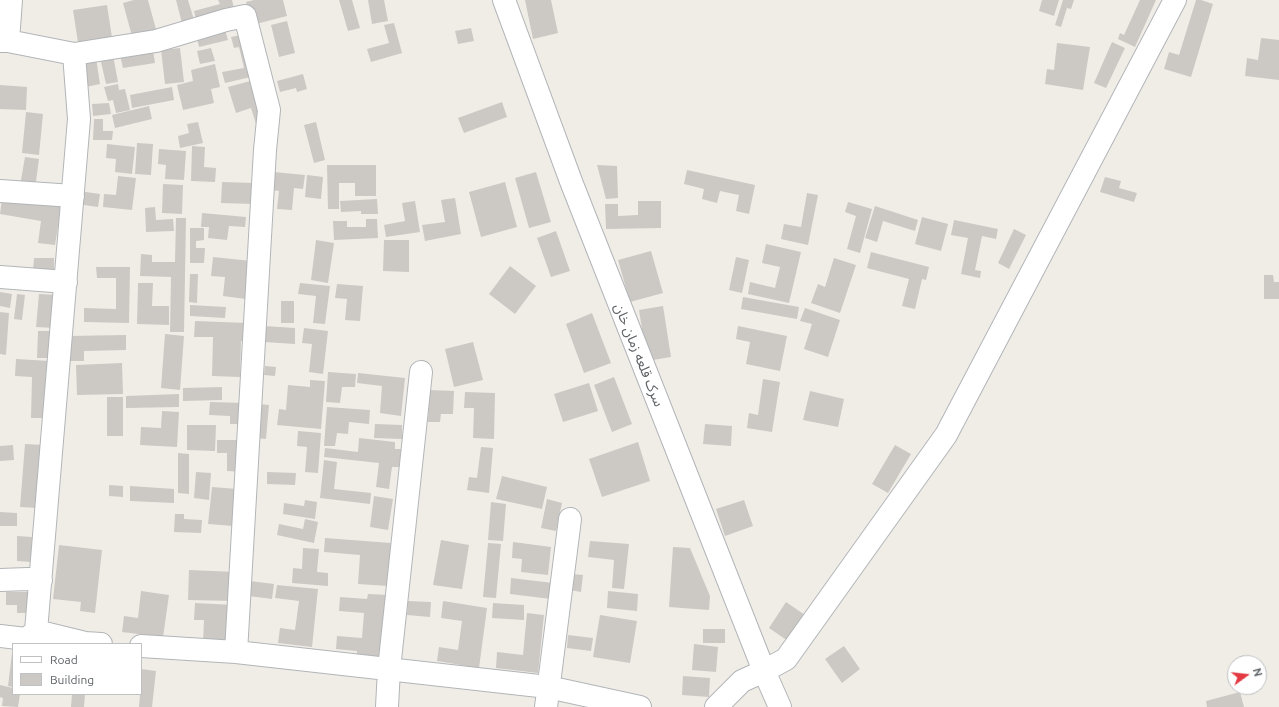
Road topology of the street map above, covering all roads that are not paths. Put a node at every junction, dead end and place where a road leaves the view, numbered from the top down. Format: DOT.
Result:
graph roads {
  1 [pos="11,0"];
  2 [pos="504,0"];
  3 [pos="1175,0"];
  4 [pos="4,41"];
  5 [pos="74,54"];
  6 [pos="0,191"];
  7 [pos="73,196"];
  8 [pos="0,277"];
  9 [pos="66,282"];
  10 [pos="421,372"];
  11 [pos="570,519"];
  12 [pos="0,580"];
  13 [pos="41,580"];
  14 [pos="36,631"];
  15 [pos="0,636"];
  16 [pos="85,643"];
  17 [pos="142,646"];
  18 [pos="236,652"];
  19 [pos="389,669"];
  20 [pos="764,672"];
  21 [pos="547,697"];
  22 [pos="387,707"];
  23 [pos="640,707"];
  24 [pos="716,707"];
  25 [pos="780,707"];
  1 -- 4 [label="street"];
  2 -- 20 [label="street, سرک قلعه زمان خان"];
  3 -- 20 [label="street"];
  4 -- 5 [label="street"];
  5 -- 7 [label="street"];
  5 -- 18 [label="street"];
  6 -- 7 [label="street"];
  7 -- 9 [label="street"];
  8 -- 9 [label="street"];
  9 -- 13 [label="street"];
  10 -- 19 [label="street"];
  11 -- 21 [label="street"];
  12 -- 13 [label="street"];
  13 -- 14 [label="street"];
  14 -- 15 [label="street"];
  14 -- 16 [label="street"];
  17 -- 18 [label="street"];
  18 -- 19 [label="street"];
  19 -- 21 [label="street"];
  19 -- 22 [label="street"];
  20 -- 24 [label="street"];
  20 -- 25 [label="street, سرک قلعه زمان خان"];
  21 -- 23 [label="street"];
}
